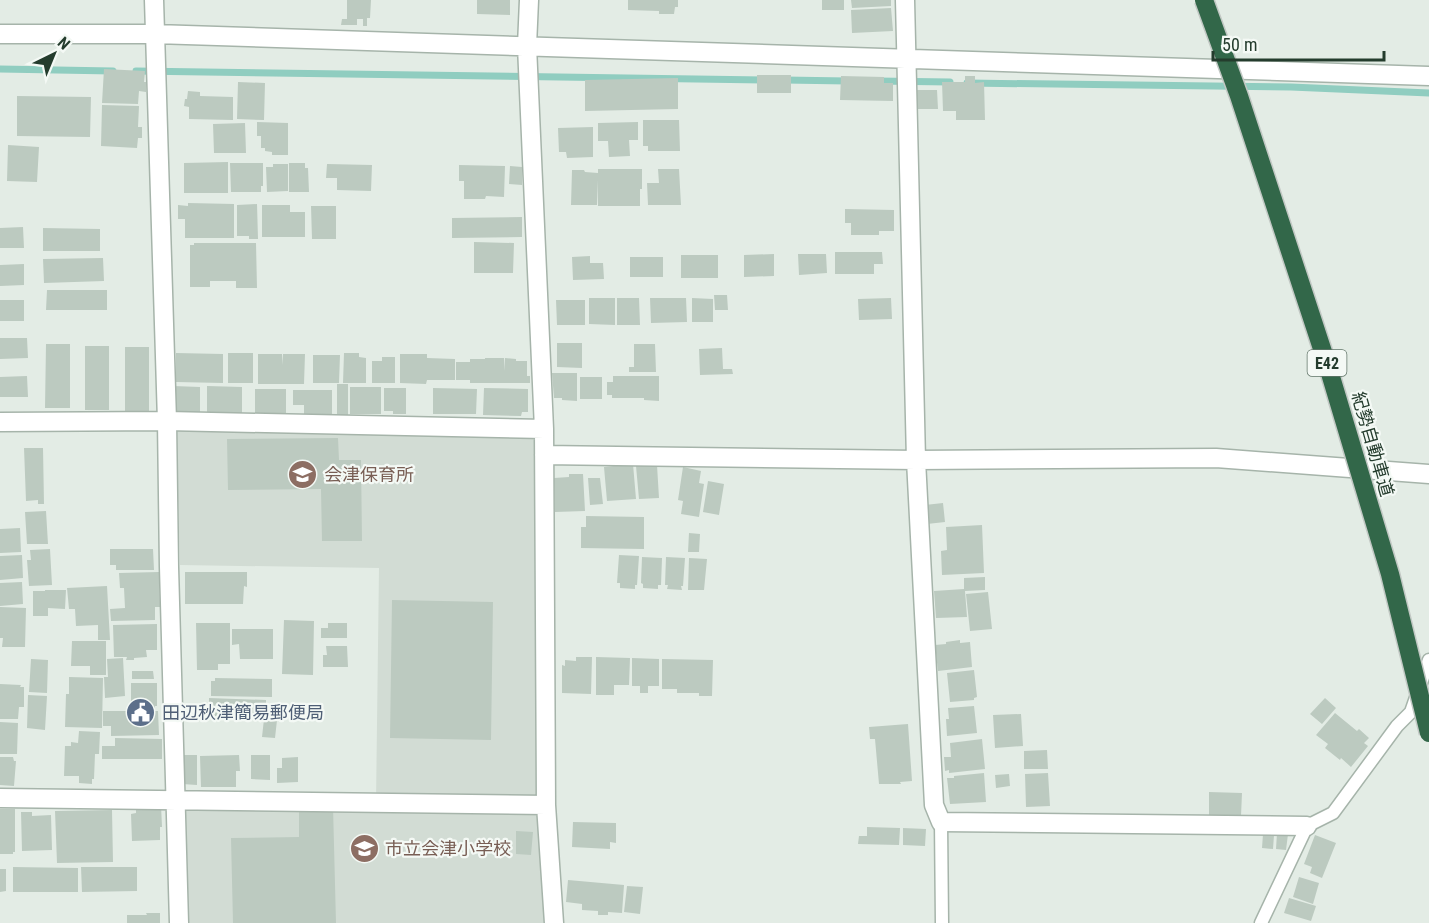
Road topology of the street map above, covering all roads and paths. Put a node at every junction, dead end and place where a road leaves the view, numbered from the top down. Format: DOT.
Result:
graph roads {
  1 [pos="154,0"];
  2 [pos="529,0"];
  3 [pos="905,0"];
  4 [pos="1204,0"];
  5 [pos="0,34"];
  6 [pos="155,34"];
  7 [pos="527,46"];
  8 [pos="907,59"];
  9 [pos="1429,76"];
  10 [pos="167,421"];
  11 [pos="0,422"];
  12 [pos="544,429"];
  13 [pos="544,455"];
  14 [pos="916,460"];
  15 [pos="1429,474"];
  16 [pos="1429,660"];
  17 [pos="1429,733"];
  18 [pos="0,798"];
  19 [pos="175,801"];
  20 [pos="546,805"];
  21 [pos="942,822"];
  22 [pos="1307,826"];
  23 [pos="179,923"];
  24 [pos="554,923"];
  25 [pos="942,923"];
  26 [pos="1261,923"];
  1 -- 6 [label="street"];
  2 -- 7 [label="street"];
  3 -- 8 [label="street"];
  4 -- 17 [label="highway, 紀勢自動車道 / E42, bridge"];
  5 -- 6 [label="street"];
  6 -- 7 [label="street"];
  6 -- 10 [label="street"];
  7 -- 8 [label="street"];
  7 -- 12 [label="street"];
  8 -- 9 [label="street"];
  8 -- 14 [label="street"];
  10 -- 11 [label="street"];
  10 -- 12 [label="street"];
  10 -- 19 [label="street"];
  12 -- 13 [label="street"];
  13 -- 14 [label="street"];
  13 -- 20 [label="street"];
  14 -- 15 [label="street"];
  14 -- 21 [label="street"];
  16 -- 22 [label="lane"];
  18 -- 19 [label="street"];
  19 -- 20 [label="street"];
  19 -- 23 [label="street"];
  20 -- 24 [label="street"];
  21 -- 22 [label="street"];
  21 -- 25 [label="lane"];
  22 -- 26 [label="lane"];
}
